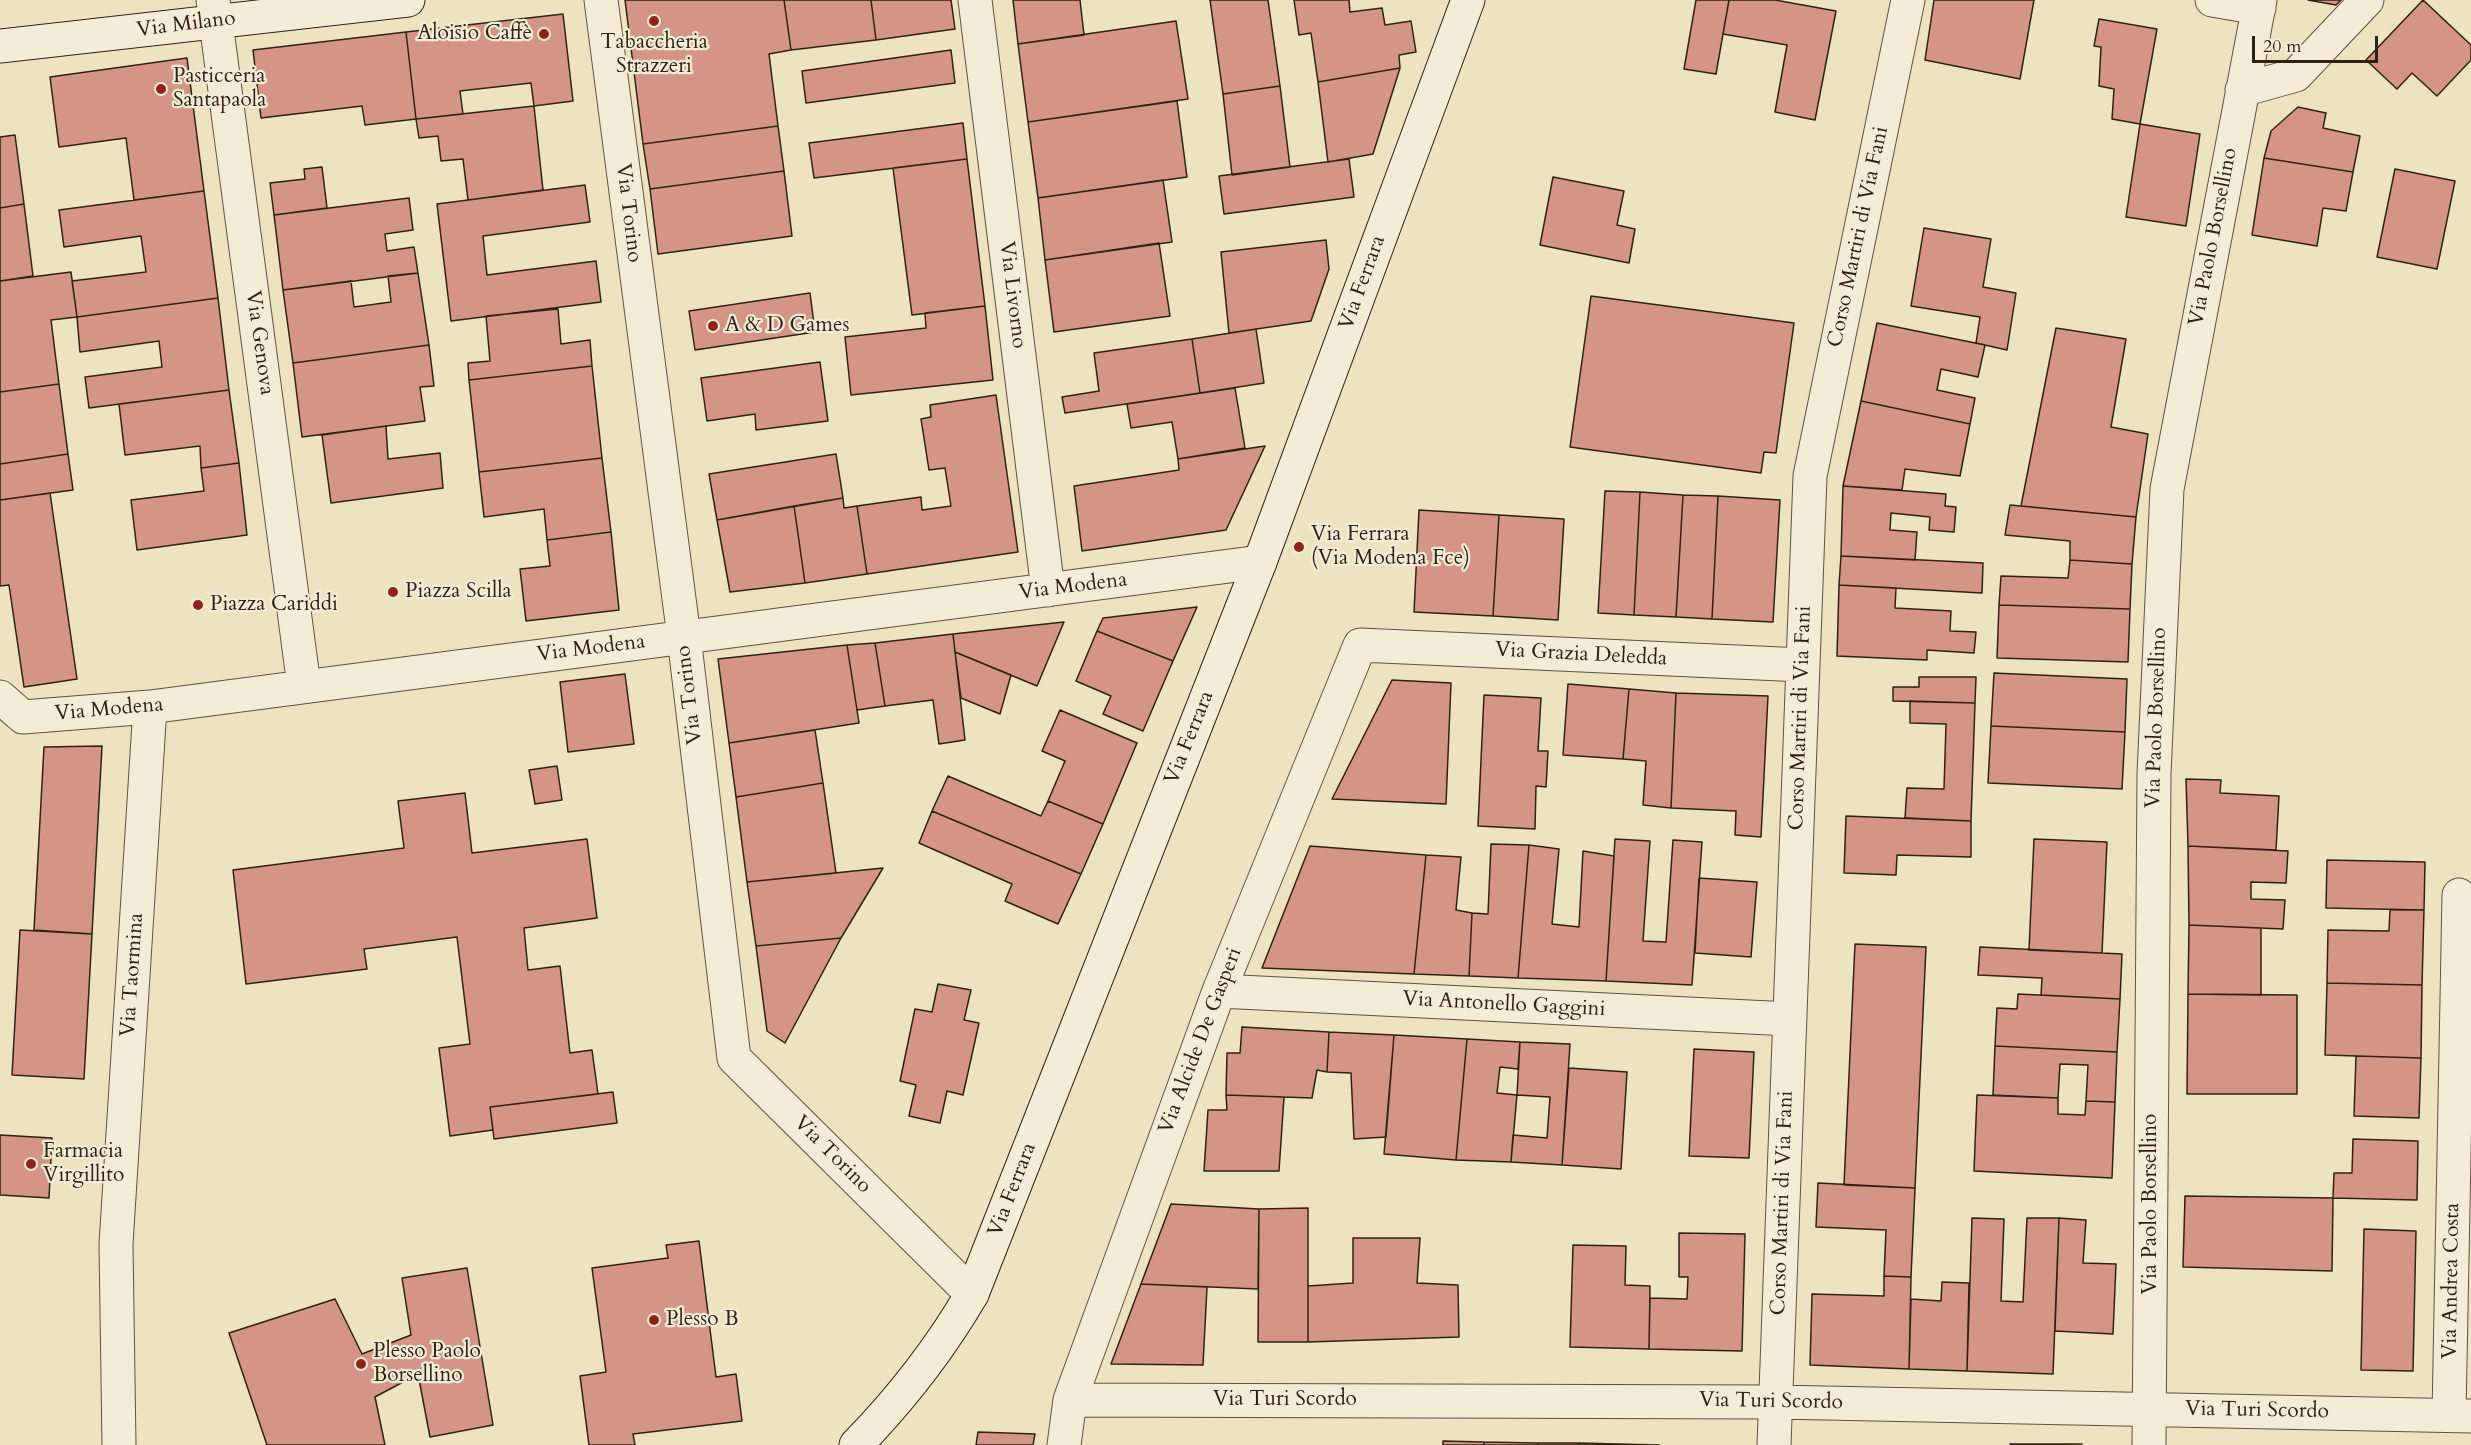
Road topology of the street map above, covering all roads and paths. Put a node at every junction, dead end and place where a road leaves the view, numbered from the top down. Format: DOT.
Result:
graph roads {
  1 [pos="408,0"];
  2 [pos="601,0"];
  3 [pos="975,0"];
  4 [pos="1908,0"];
  5 [pos="2212,0"];
  6 [pos="2367,0"];
  7 [pos="1463,2"];
  8 [pos="2259,4"];
  9 [pos="214,11"];
  10 [pos="0,46"];
  11 [pos="2242,90"];
  12 [pos="1260,562"];
  13 [pos="1048,590"];
  14 [pos="684,637"];
  15 [pos="1360,645"];
  16 [pos="1803,665"];
  17 [pos="304,686"];
  18 [pos="0,697"];
  19 [pos="150,707"];
  20 [pos="2459,895"];
  21 [pos="1219,991"];
  22 [pos="1790,1018"];
  23 [pos="972,1294"];
  24 [pos="1070,1400"];
  25 [pos="1775,1402"];
  26 [pos="2150,1408"];
  27 [pos="2460,1415"];
  28 [pos="119,1445"];
  29 [pos="856,1445"];
  30 [pos="1064,1445"];
  31 [pos="1774,1445"];
  32 [pos="2150,1445"];
  1 -- 9 [label="street, Via Milano"];
  2 -- 14 [label="street, Via Torino"];
  3 -- 13 [label="street, Via Livorno"];
  4 -- 16 [label="street, Corso Martiri di Via Fani"];
  5 -- 8 [label="street"];
  6 -- 11 [label="street"];
  7 -- 12 [label="street, Via Ferrara"];
  8 -- 11 [label="street, Via Paolo Borsellino"];
  9 -- 10 [label="street, Via Milano"];
  9 -- 17 [label="street, Via Genova"];
  11 -- 26 [label="street, Via Paolo Borsellino"];
  12 -- 13 [label="street, Via Modena"];
  12 -- 23 [label="street, Via Ferrara"];
  13 -- 14 [label="street, Via Modena"];
  14 -- 17 [label="street, Via Modena"];
  14 -- 23 [label="street, Via Torino"];
  15 -- 16 [label="street, Via Grazia Deledda"];
  15 -- 21 [label="street, Via Alcide De Gasperi"];
  16 -- 22 [label="street, Corso Martiri di Via Fani"];
  17 -- 19 [label="street, Via Modena"];
  18 -- 19 [label="street, Via Modena"];
  19 -- 28 [label="street, Via Taormina"];
  20 -- 27 [label="street, Via Andrea Costa"];
  21 -- 22 [label="street, Via Antonello Gaggini"];
  21 -- 24 [label="street, Via Alcide De Gasperi"];
  22 -- 25 [label="street, Corso Martiri di Via Fani"];
  23 -- 29 [label="street, Via Ferrara"];
  24 -- 25 [label="street, Via Turi Scordo"];
  24 -- 30 [label="street, Via Alcide De Gasperi"];
  25 -- 26 [label="street, Via Turi Scordo"];
  25 -- 31 [label="street, Corso Martiri di Via Fani"];
  26 -- 27 [label="street, Via Turi Scordo"];
  26 -- 32 [label="street, Via Paolo Borsellino"];
}
